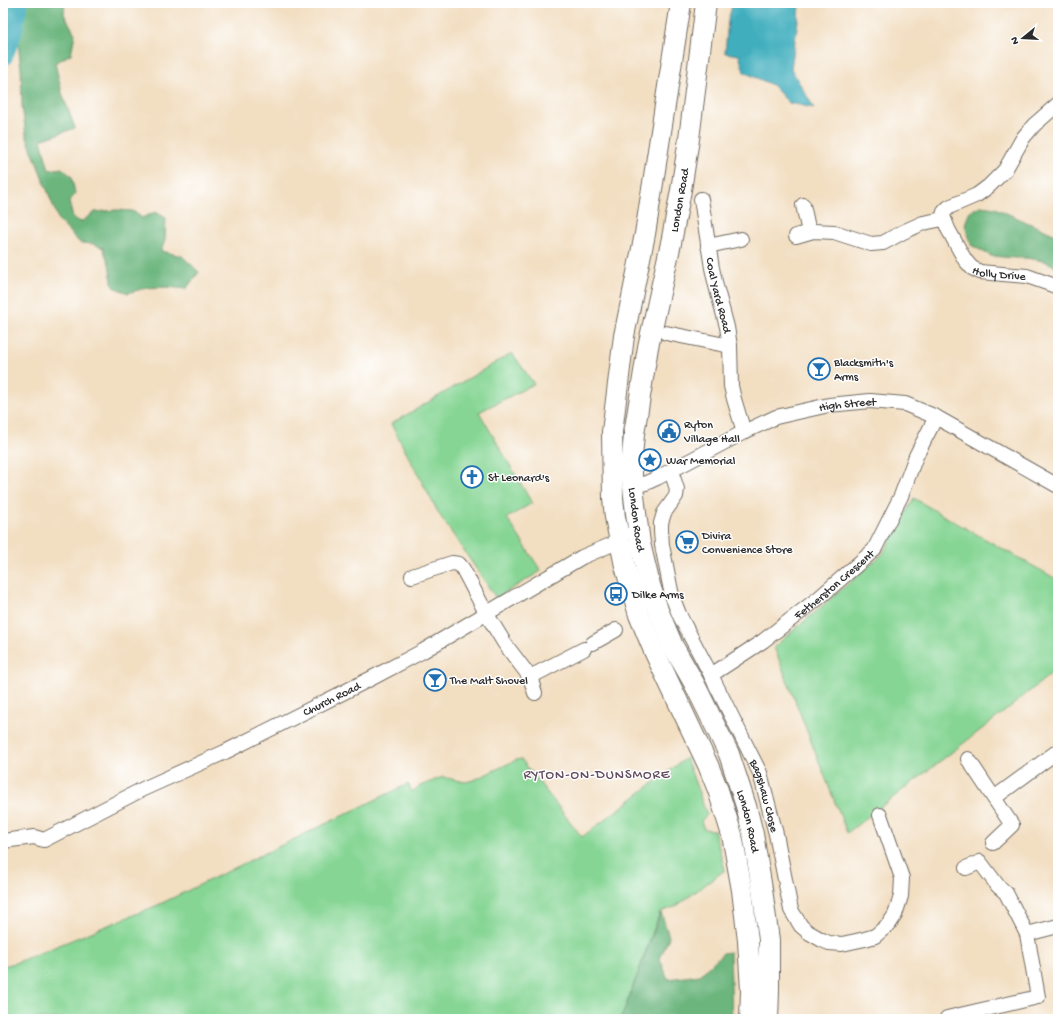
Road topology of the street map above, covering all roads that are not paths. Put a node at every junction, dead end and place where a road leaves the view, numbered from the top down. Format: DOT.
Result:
graph roads {
  1 [pos="681,3"];
  2 [pos="706,3"];
  3 [pos="1058,104"];
  4 [pos="701,199"];
  5 [pos="803,205"];
  6 [pos="943,219"];
  7 [pos="809,232"];
  8 [pos="796,236"];
  9 [pos="741,239"];
  10 [pos="708,246"];
  11 [pos="1058,287"];
  12 [pos="666,334"];
  13 [pos="730,346"];
  14 [pos="936,417"];
  15 [pos="744,432"];
  16 [pos="671,471"];
  17 [pos="633,486"];
  18 [pos="1058,486"];
  19 [pos="636,512"];
  20 [pos="620,541"];
  21 [pos="412,576"];
  22 [pos="486,613"];
  23 [pos="616,630"];
  24 [pos="711,675"];
  25 [pos="530,677"];
  26 [pos="535,693"];
  27 [pos="1058,751"];
  28 [pos="968,759"];
  29 [pos="994,798"];
  30 [pos="880,815"];
  31 [pos="3,842"];
  32 [pos="993,843"];
  33 [pos="966,868"];
  34 [pos="1058,926"];
  35 [pos="1027,934"];
  36 [pos="992,1014"];
  37 [pos="947,1018"];
  38 [pos="750,1019"];
  39 [pos="768,1019"];
  1 -- 20 [label="highway, London Road"];
  2 -- 17 [label="highway, London Road"];
  3 -- 6 [label="street"];
  4 -- 10 [label="street, Coal Yard Road"];
  5 -- 7 [label="street"];
  6 -- 7 [label="street"];
  6 -- 11 [label="street, Holly Drive"];
  7 -- 8 [label="street"];
  9 -- 10 [label="street, Coal Yard Road"];
  10 -- 13 [label="street, Coal Yard Road"];
  12 -- 13 [label="street, Coal Yard Road"];
  13 -- 15 [label="street, Coal Yard Road"];
  14 -- 15 [label="street, High Street"];
  14 -- 18 [label="street, High Street"];
  14 -- 24 [label="street, Fetherston Crescent"];
  15 -- 16 [label="street, High Street"];
  16 -- 17 [label="street, High Street"];
  16 -- 24 [label="street, Bagshaw Close"];
  17 -- 19 [label="highway, London Road"];
  19 -- 20 [label="street"];
  19 -- 39 [label="highway, London Road"];
  20 -- 22 [label="street, Church Road"];
  20 -- 38 [label="highway, London Road"];
  21 -- 22 [label="street"];
  22 -- 25 [label="street"];
  22 -- 31 [label="street, Church Road"];
  23 -- 25 [label="street"];
  24 -- 30 [label="street, Bagshaw Close"];
  25 -- 26 [label="street"];
  27 -- 29 [label="street"];
  28 -- 29 [label="street"];
  29 -- 32 [label="street"];
  33 -- 35 [label="street"];
  34 -- 35 [label="street"];
  35 -- 36 [label="street"];
  36 -- 37 [label="street"];
}
